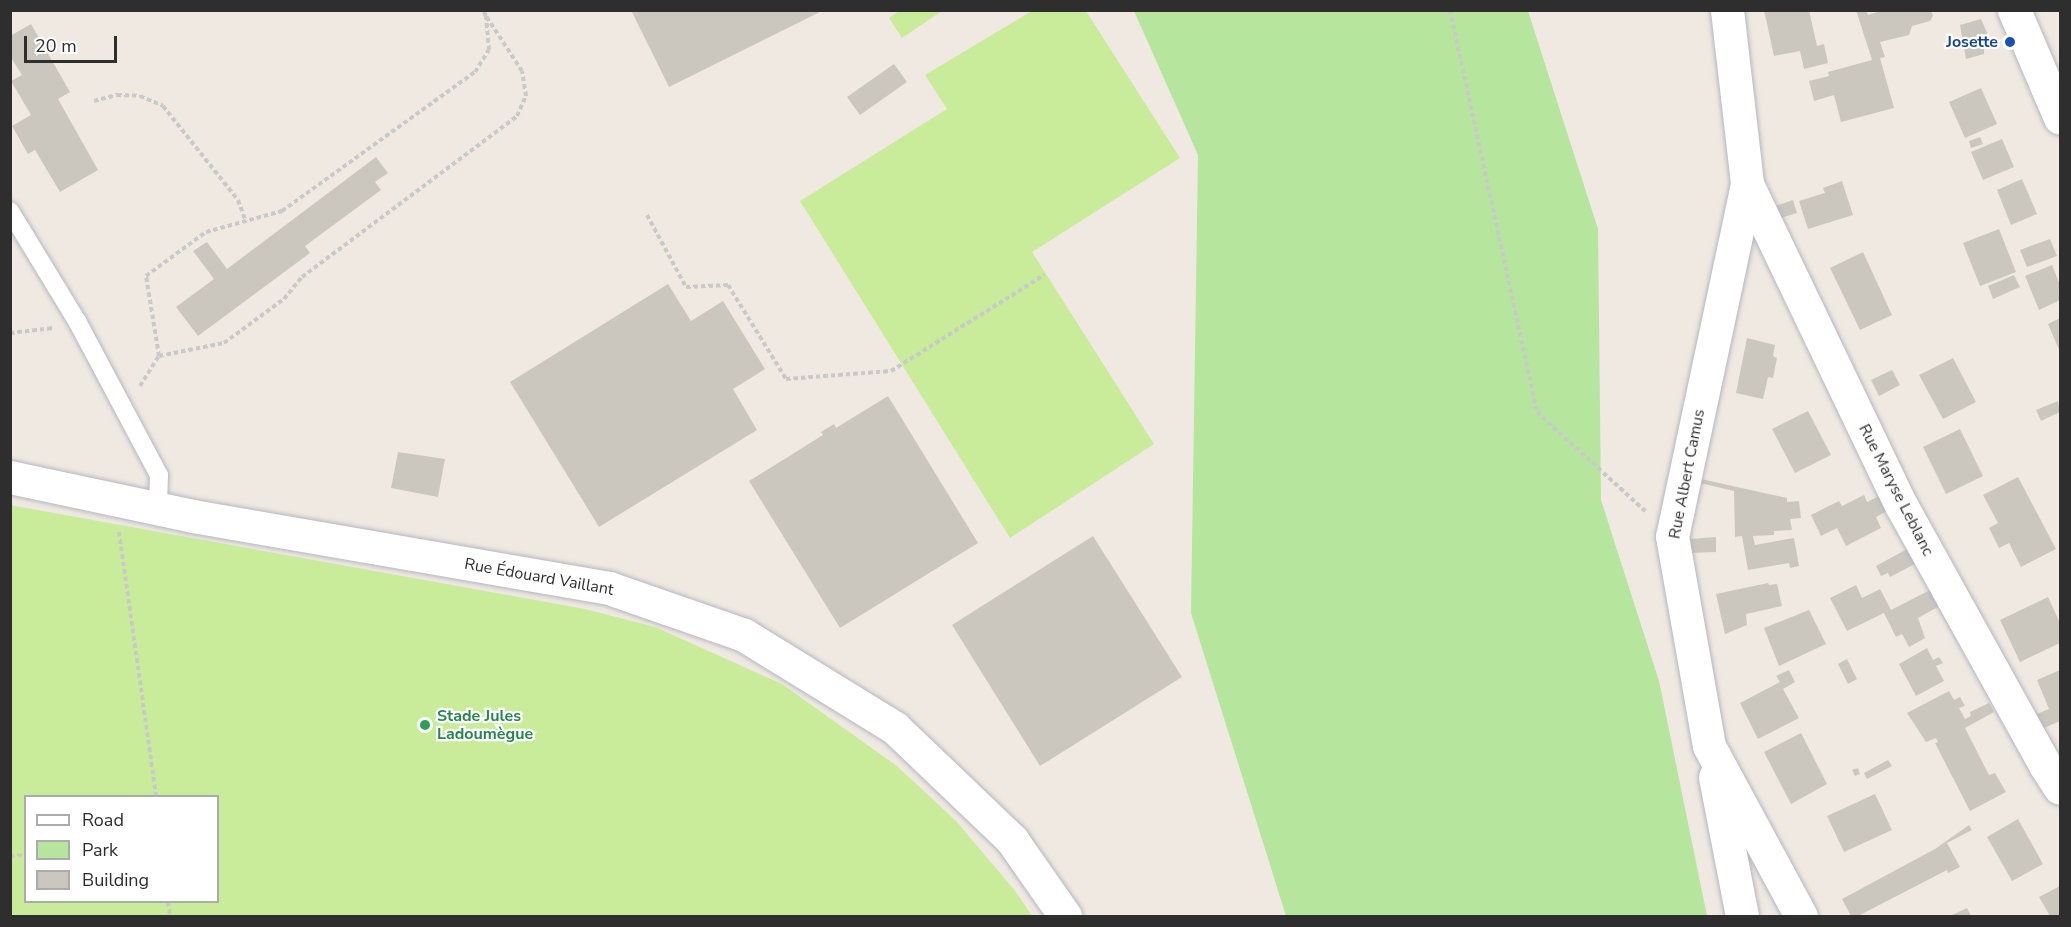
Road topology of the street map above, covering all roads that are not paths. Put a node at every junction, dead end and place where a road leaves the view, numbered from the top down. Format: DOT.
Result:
graph roads {
  1 [pos="1727,10"];
  2 [pos="2014,10"];
  3 [pos="2061,118"];
  4 [pos="1747,184"];
  5 [pos="10,211"];
  6 [pos="10,477"];
  7 [pos="158,508"];
  8 [pos="1709,746"];
  9 [pos="2061,788"];
  10 [pos="1065,916"];
  11 [pos="1742,916"];
  12 [pos="1801,916"];
  1 -- 4 [label="street, Rue Albert Camus"];
  2 -- 3 [label="street"];
  4 -- 8 [label="street, Rue Albert Camus"];
  4 -- 9 [label="street, Rue Maryse Leblanc"];
  5 -- 7 [label="lane"];
  6 -- 7 [label="street, Rue Édouard Vaillant"];
  7 -- 10 [label="street, Rue Édouard Vaillant"];
  8 -- 11 [label="street"];
  8 -- 12 [label="street, Rue Albert Camus"];
}
